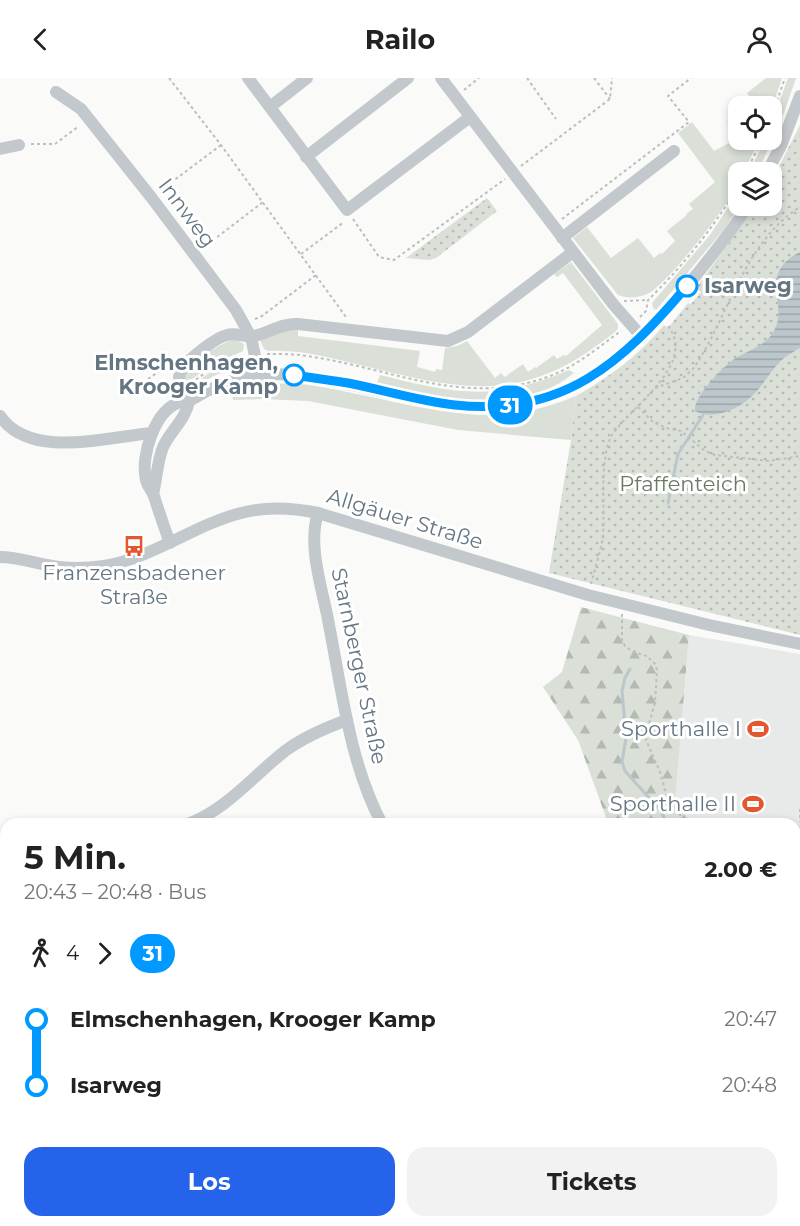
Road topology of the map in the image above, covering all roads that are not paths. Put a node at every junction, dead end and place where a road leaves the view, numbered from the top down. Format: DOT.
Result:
graph roads {
  1 [pos="248,78"];
  2 [pos="307,78"];
  3 [pos="408,78"];
  4 [pos="441,78"];
  5 [pos="56,92"];
  6 [pos="800,96"];
  7 [pos="270,107"];
  8 [pos="470,117"];
  9 [pos="19,145"];
  10 [pos="0,149"];
  11 [pos="674,151"];
  12 [pos="306,157"];
  13 [pos="772,162"];
  14 [pos="740,216"];
  15 [pos="562,238"];
  16 [pos="573,252"];
  17 [pos="251,337"];
  18 [pos="642,337"];
  19 [pos="259,375"];
  20 [pos="189,401"];
  21 [pos="0,416"];
  22 [pos="153,430"];
  23 [pos="170,434"];
  24 [pos="153,494"];
  25 [pos="318,513"];
  26 [pos="170,543"];
  27 [pos="0,557"];
  28 [pos="800,644"];
  29 [pos="347,720"];
  30 [pos="198,818"];
  31 [pos="379,818"];
  1 -- 7 [label="street"];
  2 -- 7 [label="street"];
  3 -- 12 [label="street"];
  4 -- 8 [label="street"];
  5 -- 17 [label="street, Innweg"];
  6 -- 13 [label="street"];
  7 -- 12 [label="street"];
  8 -- 12 [label="street"];
  8 -- 15 [label="street"];
  9 -- 10 [label="street"];
  11 -- 15 [label="street"];
  14 -- 18 [label="street"];
  15 -- 16 [label="street"];
  16 -- 17 [label="street"];
  16 -- 18 [label="street"];
  17 -- 19 [label="street, Innweg"];
  17 -- 20 [label="street"];
  18 -- 19 [label="street"];
  19 -- 20 [label="street"];
  20 -- 22 [label="street"];
  20 -- 23 [label="street"];
  21 -- 22 [label="street"];
  22 -- 23 [label="street"];
  22 -- 24 [label="street"];
  23 -- 24 [label="street"];
  24 -- 26 [label="street"];
  25 -- 26 [label="street, Allgäuer Straße"];
  25 -- 28 [label="street, Allgäuer Straße"];
  25 -- 29 [label="street, Starnberger Straße"];
  26 -- 27 [label="street, Allgäuer Straße"];
  29 -- 30 [label="street"];
  29 -- 31 [label="street, Starnberger Straße"];
}
